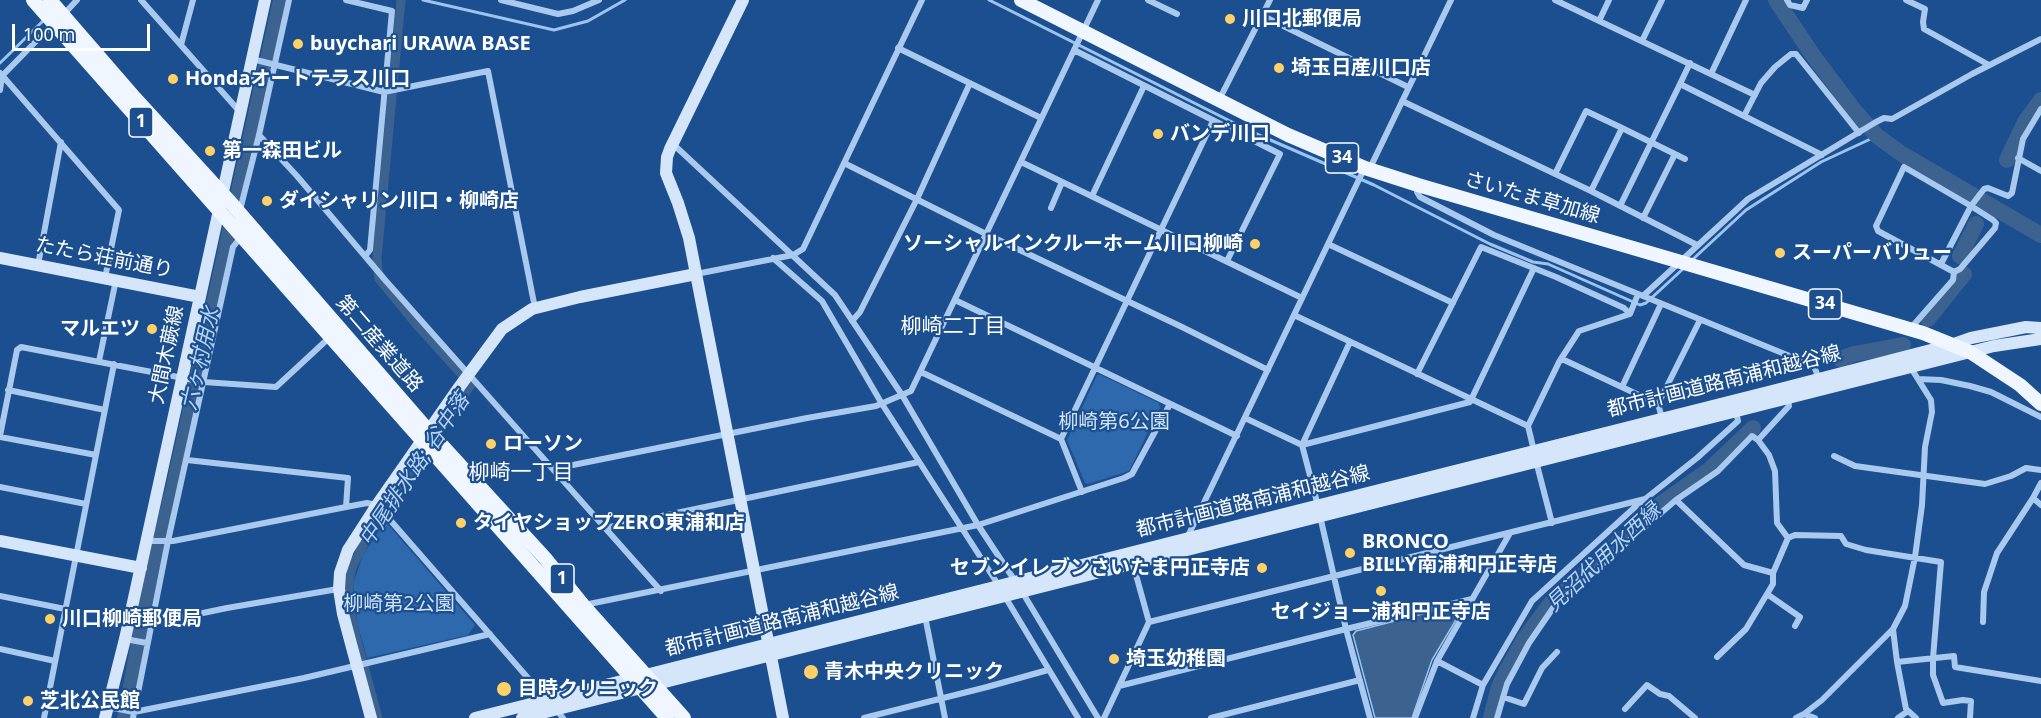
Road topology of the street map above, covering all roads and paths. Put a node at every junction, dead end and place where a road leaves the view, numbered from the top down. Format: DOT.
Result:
graph roads {
  1 [pos="33,0"];
  2 [pos="77,0"];
  3 [pos="141,0"];
  4 [pos="193,0"];
  5 [pos="265,0"];
  6 [pos="288,0"];
  7 [pos="346,0"];
  8 [pos="501,0"];
  9 [pos="599,0"];
  10 [pos="743,0"];
  11 [pos="922,0"];
  12 [pos="1021,0"];
  13 [pos="1098,0"];
  14 [pos="1148,0"];
  15 [pos="1270,0"];
  16 [pos="1450,0"];
  17 [pos="1555,0"];
  18 [pos="1609,0"];
  19 [pos="1662,0"];
  20 [pos="1746,0"];
  21 [pos="1787,0"];
  22 [pos="1807,0"];
  23 [pos="1906,0"];
  24 [pos="54,13"];
  25 [pos="1177,14"];
  26 [pos="1263,16"];
  27 [pos="1599,21"];
  28 [pos="1083,32"];
  29 [pos="2041,39"];
  30 [pos="1642,41"];
  31 [pos="181,45"];
  32 [pos="898,48"];
  33 [pos="1074,50"];
  34 [pos="252,59"];
  35 [pos="1690,63"];
  36 [pos="274,64"];
  37 [pos="1989,65"];
  38 [pos="1,74"];
  39 [pos="1711,74"];
  40 [pos="970,83"];
  41 [pos="1680,84"];
  42 [pos="1144,86"];
  43 [pos="1408,87"];
  44 [pos="0,90"];
  45 [pos="384,92"];
  46 [pos="1755,95"];
  47 [pos="1219,101"];
  48 [pos="1402,101"];
  49 [pos="2041,109"];
  50 [pos="240,112"];
  51 [pos="1744,116"];
  52 [pos="1041,118"];
  53 [pos="1213,121"];
  54 [pos="1622,128"];
  55 [pos="1859,133"];
  56 [pos="259,135"];
  57 [pos="61,142"];
  58 [pos="1651,142"];
  59 [pos="673,144"];
  60 [pos="1675,154"];
  61 [pos="1822,155"];
  62 [pos="2018,158"];
  63 [pos="1685,159"];
  64 [pos="1021,162"];
  65 [pos="844,163"];
  66 [pos="1367,169"];
  67 [pos="2041,171"];
  68 [pos="1555,174"];
  69 [pos="1062,182"];
  70 [pos="1418,185"];
  71 [pos="1591,192"];
  72 [pos="223,194"];
  73 [pos="1092,196"];
  74 [pos="917,200"];
  75 [pos="1972,205"];
  76 [pos="1620,206"];
  77 [pos="1051,208"];
  78 [pos="219,210"];
  79 [pos="1643,218"];
  80 [pos="236,219"];
  81 [pos="1161,229"];
  82 [pos="986,234"];
  83 [pos="1328,244"];
  84 [pos="1697,245"];
  85 [pos="366,255"];
  86 [pos="793,255"];
  87 [pos="0,258"];
  88 [pos="773,258"];
  89 [pos="1227,261"];
  90 [pos="1686,263"];
  91 [pos="1941,264"];
  92 [pos="38,265"];
  93 [pos="1534,268"];
  94 [pos="1954,272"];
  95 [pos="696,274"];
  96 [pos="110,279"];
  97 [pos="1641,295"];
  98 [pos="200,297"];
  99 [pos="1302,297"];
  100 [pos="955,300"];
  101 [pos="1127,300"];
  102 [pos="1453,303"];
  103 [pos="1661,304"];
  104 [pos="535,308"];
  105 [pos="1630,314"];
  106 [pos="1294,315"];
  107 [pos="1700,320"];
  108 [pos="852,321"];
  109 [pos="2041,328"];
  110 [pos="1910,329"];
  111 [pos="330,336"];
  112 [pos="2041,339"];
  113 [pos="1350,342"];
  114 [pos="1954,344"];
  115 [pos="1970,352"];
  116 [pos="1562,359"];
  117 [pos="99,361"];
  118 [pos="114,364"];
  119 [pos="1094,367"];
  120 [pos="1911,367"];
  121 [pos="1268,370"];
  122 [pos="921,372"];
  123 [pos="1417,374"];
  124 [pos="183,378"];
  125 [pos="465,378"];
  126 [pos="1819,379"];
  127 [pos="1918,379"];
  128 [pos="203,382"];
  129 [pos="1622,387"];
  130 [pos="8,390"];
  131 [pos="902,395"];
  132 [pos="1788,398"];
  133 [pos="1471,399"];
  134 [pos="882,404"];
  135 [pos="1170,404"];
  136 [pos="1658,404"];
  137 [pos="2041,404"];
  138 [pos="105,410"];
  139 [pos="1736,411"];
  140 [pos="1662,417"];
  141 [pos="2041,417"];
  142 [pos="1245,418"];
  143 [pos="1528,426"];
  144 [pos="728,433"];
  145 [pos="0,436"];
  146 [pos="1237,436"];
  147 [pos="1061,438"];
  148 [pos="429,440"];
  149 [pos="1758,440"];
  150 [pos="1302,445"];
  151 [pos="1533,450"];
  152 [pos="96,455"];
  153 [pos="1834,456"];
  154 [pos="187,460"];
  155 [pos="919,462"];
  156 [pos="1536,463"];
  157 [pos="553,469"];
  158 [pos="2041,470"];
  159 [pos="1924,477"];
  160 [pos="2041,483"];
  161 [pos="0,488"];
  162 [pos="1082,492"];
  163 [pos="2033,498"];
  164 [pos="741,499"];
  165 [pos="1645,499"];
  166 [pos="1676,501"];
  167 [pos="86,504"];
  168 [pos="377,505"];
  169 [pos="2041,505"];
  170 [pos="346,507"];
  171 [pos="1319,511"];
  172 [pos="1552,523"];
  173 [pos="978,525"];
  174 [pos="962,527"];
  175 [pos="605,528"];
  176 [pos="1510,533"];
  177 [pos="1788,538"];
  178 [pos="1187,539"];
  179 [pos="0,541"];
  180 [pos="147,541"];
  181 [pos="168,541"];
  182 [pos="76,556"];
  183 [pos="1915,557"];
  184 [pos="1133,564"];
  185 [pos="141,568"];
  186 [pos="754,571"];
  187 [pos="1773,573"];
  188 [pos="1333,576"];
  189 [pos="1019,587"];
  190 [pos="339,589"];
  191 [pos="660,591"];
  192 [pos="1002,592"];
  193 [pos="1767,594"];
  194 [pos="0,596"];
  195 [pos="1472,599"];
  196 [pos="584,605"];
  197 [pos="65,609"];
  198 [pos="925,616"];
  199 [pos="1149,622"];
  200 [pos="1983,622"];
  201 [pos="150,624"];
  202 [pos="1795,626"];
  203 [pos="1346,628"];
  204 [pos="1893,629"];
  205 [pos="490,634"];
  206 [pos="125,639"];
  207 [pos="147,643"];
  208 [pos="0,649"];
  209 [pos="770,650"];
  210 [pos="1557,652"];
  211 [pos="1717,657"];
  212 [pos="1933,658"];
  213 [pos="55,661"];
  214 [pos="1437,661"];
  215 [pos="1897,662"];
  216 [pos="360,666"];
  217 [pos="1048,669"];
  218 [pos="1360,680"];
  219 [pos="2041,681"];
  220 [pos="644,682"];
  221 [pos="1483,685"];
  222 [pos="1119,686"];
  223 [pos="1503,697"];
  224 [pos="941,698"];
  225 [pos="547,700"];
  226 [pos="1625,709"];
  227 [pos="1908,711"];
  228 [pos="560,714"];
  229 [pos="1804,714"];
  230 [pos="106,715"];
  231 [pos="134,715"];
  232 [pos="44,718"];
  233 [pos="371,718"];
  234 [pos="475,718"];
  235 [pos="522,718"];
  236 [pos="667,718"];
  237 [pos="684,718"];
  238 [pos="783,718"];
  239 [pos="864,718"];
  240 [pos="945,718"];
  241 [pos="1078,718"];
  242 [pos="1098,718"];
  243 [pos="1104,718"];
  244 [pos="1211,718"];
  245 [pos="1370,718"];
  246 [pos="1415,718"];
  247 [pos="1473,718"];
  248 [pos="1497,718"];
  249 [pos="1695,718"];
  250 [pos="1796,718"];
  251 [pos="1815,718"];
  252 [pos="1898,718"];
  253 [pos="1916,718"];
  254 [pos="1970,718"];
  1 -- 24 [label="main road, 第二産業道路 / 1"];
  2 -- 24 [label="street"];
  3 -- 31 [label="street"];
  4 -- 31 [label="street"];
  5 -- 34 [label="street, 大間木蕨線"];
  6 -- 36 [label="street"];
  7 -- 45 [label="street"];
  8 -- 9 [label="street"];
  10 -- 59 [label="street"];
  11 -- 32 [label="street"];
  12 -- 28 [label="main road, さいたま草加線 / 34"];
  13 -- 28 [label="street"];
  14 -- 25 [label="street"];
  15 -- 26 [label="street"];
  16 -- 43 [label="street"];
  17 -- 27 [label="street"];
  18 -- 27 [label="street"];
  19 -- 30 [label="street"];
  20 -- 39 [label="street"];
  21 -- 22 [label="street"];
  23 -- 37 [label="street"];
  24 -- 38 [label="street"];
  24 -- 72 [label="main road, 第二産業道路 / 1"];
  24 -- 78 [label="main road, 第二産業道路 / 1"];
  26 -- 43 [label="street"];
  26 -- 47 [label="street"];
  27 -- 30 [label="street"];
  28 -- 33 [label="street"];
  28 -- 47 [label="main road, さいたま草加線 / 34"];
  29 -- 37 [label="street"];
  30 -- 35 [label="street"];
  31 -- 50 [label="street"];
  32 -- 40 [label="street"];
  32 -- 65 [label="street"];
  33 -- 42 [label="street"];
  33 -- 52 [label="street"];
  34 -- 36 [label="street"];
  34 -- 50 [label="street, 大間木蕨線"];
  35 -- 39 [label="street"];
  35 -- 41 [label="street"];
  36 -- 45 [label="street"];
  36 -- 56 [label="street"];
  37 -- 55 [label="street"];
  38 -- 44 [label="street"];
  38 -- 57 [label="street"];
  39 -- 46 [label="street"];
  40 -- 52 [label="street"];
  40 -- 74 [label="street"];
  41 -- 51 [label="street"];
  41 -- 58 [label="street"];
  42 -- 53 [label="street"];
  42 -- 73 [label="street"];
  43 -- 48 [label="street"];
  45 -- 85 [label="street"];
  45 -- 104 [label="street"];
  46 -- 51 [label="street"];
  46 -- 55 [label="street"];
  47 -- 66 [label="main road, さいたま草加線 / 34"];
  48 -- 66 [label="street"];
  48 -- 68 [label="street"];
  49 -- 62 [label="street"];
  50 -- 72 [label="street, 大間木蕨線"];
  51 -- 61 [label="street"];
  52 -- 64 [label="street"];
  53 -- 81 [label="street"];
  53 -- 89 [label="street"];
  54 -- 58 [label="street"];
  54 -- 68 [label="street"];
  54 -- 71 [label="street"];
  55 -- 61 [label="street"];
  56 -- 80 [label="street"];
  56 -- 85 [label="street"];
  57 -- 92 [label="street"];
  57 -- 96 [label="street"];
  58 -- 60 [label="street"];
  58 -- 76 [label="street"];
  59 -- 86 [label="street"];
  59 -- 95 [label="street"];
  60 -- 63 [label="street"];
  60 -- 79 [label="street"];
  61 -- 84 [label="street"];
  62 -- 67 [label="street"];
  62 -- 75 [label="street"];
  64 -- 69 [label="street"];
  64 -- 82 [label="street"];
  65 -- 74 [label="street"];
  65 -- 86 [label="street"];
  66 -- 70 [label="main road, さいたま草加線 / 34"];
  66 -- 83 [label="street"];
  68 -- 71 [label="street"];
  69 -- 73 [label="street"];
  69 -- 77 [label="street"];
  70 -- 90 [label="main road, さいたま草加線 / 34"];
  70 -- 97 [label="street"];
  71 -- 76 [label="street"];
  72 -- 78 [label="street, 大間木蕨線"];
  72 -- 80 [label="main road, 第二産業道路 / 1"];
  73 -- 81 [label="street"];
  74 -- 82 [label="street"];
  74 -- 108 [label="street"];
  75 -- 91 [label="street"];
  75 -- 91 [label="street"];
  75 -- 94 [label="street"];
  76 -- 79 [label="street"];
  78 -- 80 [label="main road, 第二産業道路 / 1"];
  78 -- 98 [label="street, 大間木蕨線"];
  79 -- 84 [label="street"];
  80 -- 111 [label="main road, 第二産業道路 / 1"];
  80 -- 128 [label="street"];
  80 -- 148 [label="main road, 第二産業道路 / 1"];
  81 -- 89 [label="street"];
  81 -- 101 [label="street"];
  82 -- 100 [label="street"];
  82 -- 101 [label="street"];
  83 -- 99 [label="street"];
  83 -- 102 [label="street"];
  84 -- 90 [label="street"];
  85 -- 125 [label="street"];
  86 -- 88 [label="street"];
  86 -- 108 [label="street"];
  87 -- 92 [label="street, たたら荘前通り"];
  88 -- 95 [label="street"];
  88 -- 134 [label="street"];
  89 -- 99 [label="street"];
  90 -- 97 [label="street"];
  90 -- 110 [label="main road, さいたま草加線 / 34"];
  91 -- 94 [label="street"];
  92 -- 96 [label="street, たたら荘前通り"];
  93 -- 102 [label="street"];
  93 -- 105 [label="street"];
  93 -- 133 [label="street"];
  94 -- 110 [label="street"];
  95 -- 104 [label="street"];
  95 -- 144 [label="street"];
  96 -- 98 [label="street, たたら荘前通り"];
  96 -- 117 [label="street"];
  97 -- 103 [label="street"];
  97 -- 105 [label="street"];
  98 -- 124 [label="street, 大間木蕨線"];
  99 -- 106 [label="street"];
  100 -- 119 [label="street"];
  100 -- 122 [label="street"];
  101 -- 119 [label="street"];
  101 -- 121 [label="street"];
  102 -- 123 [label="street"];
  103 -- 107 [label="street"];
  103 -- 129 [label="street"];
  104 -- 125 [label="street"];
  105 -- 116 [label="street"];
  106 -- 113 [label="street"];
  106 -- 121 [label="street"];
  107 -- 126 [label="street"];
  107 -- 136 [label="street"];
  108 -- 131 [label="street"];
  109 -- 114 [label="street, 都市計画道路南浦和越谷線"];
  110 -- 114 [label="main road, さいたま草加線 / 34"];
  111 -- 128 [label="street"];
  111 -- 148 [label="main road, 第二産業道路 / 1"];
  112 -- 115 [label="street, 都市計画道路南浦和越谷線"];
  113 -- 123 [label="street"];
  113 -- 150 [label="street"];
  114 -- 115 [label="main road, さいたま草加線 / 34"];
  114 -- 126 [label="street, 都市計画道路南浦和越谷線"];
  115 -- 120 [label="street, 都市計画道路南浦和越谷線"];
  115 -- 137 [label="main road, さいたま草加線 / 34"];
  116 -- 129 [label="street"];
  116 -- 143 [label="street"];
  117 -- 118 [label="street"];
  117 -- 130 [label="street"];
  118 -- 124 [label="street"];
  118 -- 138 [label="street"];
  119 -- 135 [label="street"];
  119 -- 147 [label="street"];
  120 -- 127 [label="street"];
  120 -- 132 [label="street, 都市計画道路南浦和越谷線"];
  121 -- 142 [label="street"];
  122 -- 131 [label="street"];
  122 -- 147 [label="street"];
  123 -- 133 [label="street"];
  124 -- 128 [label="street"];
  124 -- 180 [label="street, 大間木蕨線"];
  125 -- 148 [label="street"];
  125 -- 157 [label="street"];
  126 -- 140 [label="street, 都市計画道路南浦和越谷線"];
  127 -- 141 [label="street"];
  127 -- 159 [label="street"];
  128 -- 154 [label="street"];
  129 -- 136 [label="street"];
  130 -- 138 [label="street"];
  130 -- 145 [label="street"];
  131 -- 134 [label="street"];
  131 -- 173 [label="street"];
  132 -- 139 [label="street, 都市計画道路南浦和越谷線"];
  132 -- 149 [label="street"];
  133 -- 143 [label="street"];
  133 -- 150 [label="street"];
  134 -- 144 [label="street"];
  134 -- 155 [label="street"];
  135 -- 146 [label="street"];
  135 -- 162 [label="street"];
  136 -- 140 [label="street"];
  138 -- 152 [label="street"];
  139 -- 156 [label="street, 都市計画道路南浦和越谷線"];
  139 -- 165 [label="street"];
  140 -- 151 [label="street, 都市計画道路南浦和越谷線"];
  142 -- 146 [label="street"];
  142 -- 150 [label="street"];
  143 -- 151 [label="street"];
  144 -- 157 [label="street"];
  144 -- 164 [label="street"];
  145 -- 152 [label="street"];
  146 -- 178 [label="street"];
  147 -- 162 [label="street"];
  148 -- 168 [label="street"];
  148 -- 196 [label="main road, 第二産業道路 / 1"];
  148 -- 220 [label="main road, 第二産業道路 / 1"];
  149 -- 166 [label="street"];
  149 -- 177 [label="street"];
  150 -- 171 [label="street"];
  151 -- 156 [label="street"];
  151 -- 171 [label="street, 都市計画道路南浦和越谷線"];
  152 -- 167 [label="street"];
  153 -- 159 [label="street"];
  154 -- 170 [label="street"];
  154 -- 181 [label="street"];
  155 -- 164 [label="street"];
  155 -- 174 [label="street"];
  156 -- 171 [label="street, 都市計画道路南浦和越谷線"];
  156 -- 172 [label="street"];
  157 -- 175 [label="street"];
  158 -- 159 [label="street"];
  159 -- 183 [label="street"];
  160 -- 163 [label="street"];
  161 -- 167 [label="street"];
  162 -- 173 [label="street"];
  163 -- 169 [label="street"];
  163 -- 200 [label="street"];
  164 -- 175 [label="street"];
  164 -- 186 [label="street"];
  165 -- 172 [label="street"];
  165 -- 221 [label="street"];
  166 -- 187 [label="street"];
  166 -- 223 [label="street"];
  167 -- 182 [label="street"];
  168 -- 170 [label="street"];
  168 -- 190 [label="street"];
  168 -- 205 [label="street"];
  170 -- 181 [label="street"];
  171 -- 178 [label="street, 都市計画道路南浦和越谷線"];
  171 -- 184 [label="street, 都市計画道路南浦和越谷線"];
  171 -- 188 [label="street"];
  172 -- 176 [label="street"];
  173 -- 174 [label="street"];
  173 -- 189 [label="street"];
  174 -- 186 [label="street"];
  174 -- 192 [label="street"];
  175 -- 191 [label="street"];
  176 -- 188 [label="street"];
  176 -- 195 [label="street"];
  177 -- 183 [label="street"];
  177 -- 187 [label="street"];
  178 -- 189 [label="street, 都市計画道路南浦和越谷線"];
  179 -- 182 [label="street"];
  180 -- 181 [label="street"];
  180 -- 185 [label="street, 大間木蕨線"];
  181 -- 201 [label="street"];
  182 -- 185 [label="street"];
  182 -- 197 [label="street"];
  183 -- 204 [label="street"];
  183 -- 212 [label="street"];
  184 -- 189 [label="street, 都市計画道路南浦和越谷線"];
  184 -- 199 [label="street"];
  185 -- 206 [label="street, 大間木蕨線"];
  186 -- 191 [label="street"];
  186 -- 209 [label="street"];
  187 -- 193 [label="street"];
  188 -- 199 [label="street"];
  188 -- 203 [label="street"];
  189 -- 192 [label="street, 都市計画道路南浦和越谷線"];
  189 -- 242 [label="street"];
  190 -- 201 [label="street"];
  190 -- 216 [label="street"];
  191 -- 196 [label="street"];
  192 -- 198 [label="street, 都市計画道路南浦和越谷線"];
  192 -- 209 [label="street, 都市計画道路南浦和越谷線"];
  192 -- 217 [label="street"];
  193 -- 202 [label="street"];
  193 -- 211 [label="street"];
  194 -- 197 [label="street"];
  195 -- 203 [label="street"];
  195 -- 214 [label="street"];
  196 -- 220 [label="main road, 第二産業道路 / 1"];
  197 -- 213 [label="street"];
  198 -- 209 [label="street, 都市計画道路南浦和越谷線"];
  198 -- 224 [label="street"];
  199 -- 222 [label="street"];
  201 -- 207 [label="street"];
  203 -- 218 [label="street"];
  203 -- 222 [label="street"];
  204 -- 215 [label="street"];
  204 -- 229 [label="street"];
  205 -- 216 [label="street"];
  205 -- 225 [label="street"];
  206 -- 207 [label="street"];
  206 -- 230 [label="street, 大間木蕨線"];
  207 -- 231 [label="street"];
  208 -- 213 [label="street"];
  209 -- 220 [label="street, 都市計画道路南浦和越谷線"];
  209 -- 238 [label="street"];
  210 -- 223 [label="street"];
  212 -- 215 [label="street"];
  212 -- 219 [label="street"];
  212 -- 254 [label="street"];
  213 -- 232 [label="street"];
  214 -- 221 [label="street"];
  214 -- 246 [label="street"];
  215 -- 227 [label="street"];
  216 -- 231 [label="street"];
  216 -- 233 [label="street"];
  217 -- 224 [label="street"];
  217 -- 241 [label="street"];
  218 -- 244 [label="street"];
  218 -- 245 [label="street"];
  220 -- 225 [label="street, 都市計画道路南浦和越谷線"];
  220 -- 228 [label="street, 都市計画道路南浦和越谷線"];
  220 -- 236 [label="main road, 第二産業道路 / 1"];
  220 -- 237 [label="main road, 第二産業道路 / 1"];
  221 -- 247 [label="street"];
  222 -- 243 [label="street"];
  223 -- 248 [label="street"];
  224 -- 239 [label="street"];
  224 -- 240 [label="street"];
  225 -- 228 [label="street"];
  225 -- 234 [label="street, 都市計画道路南浦和越谷線"];
  226 -- 249 [label="street"];
  227 -- 252 [label="street"];
  227 -- 253 [label="street"];
  228 -- 235 [label="street, 都市計画道路南浦和越谷線"];
  229 -- 250 [label="street"];
  229 -- 251 [label="street"];
  230 -- 231 [label="street"];
}
